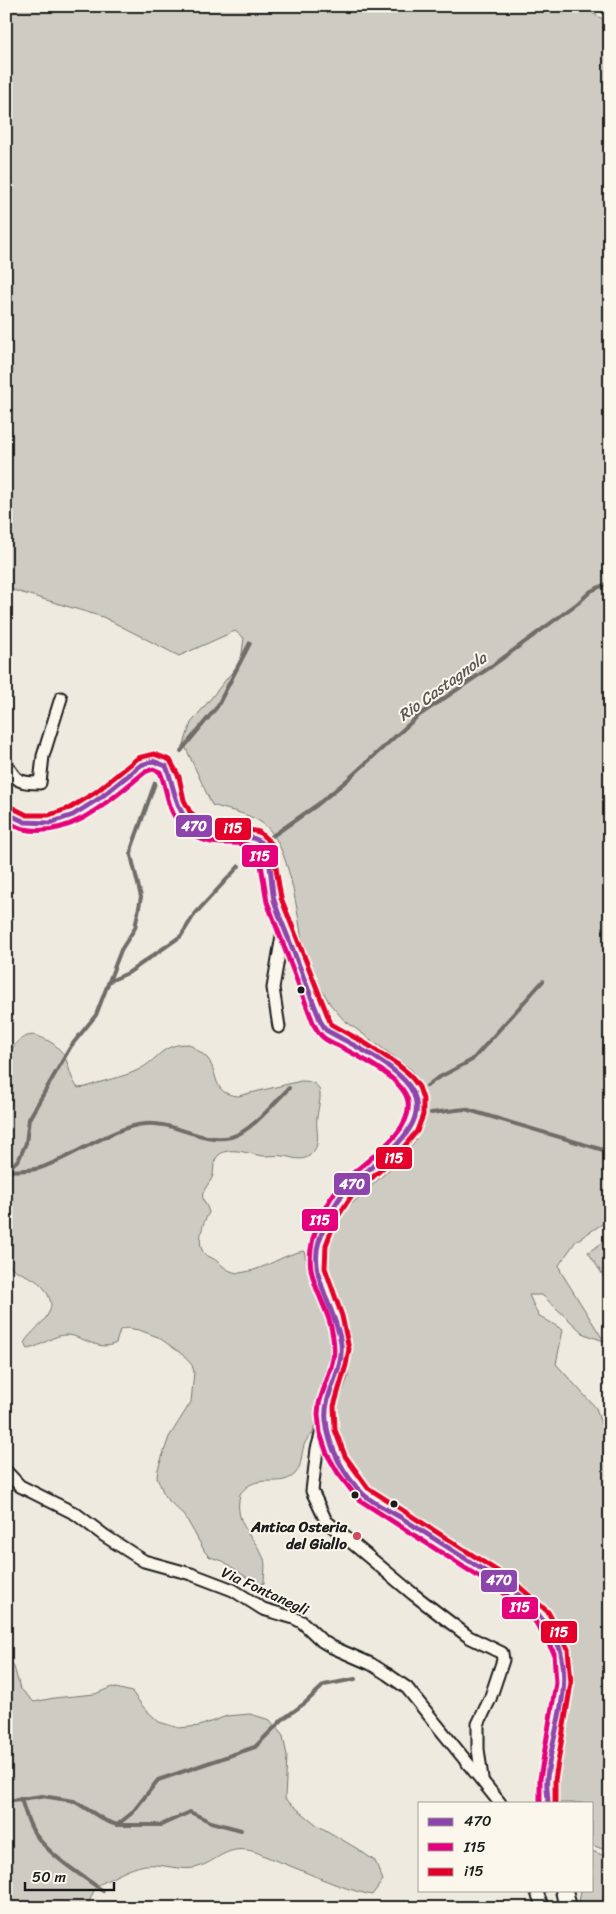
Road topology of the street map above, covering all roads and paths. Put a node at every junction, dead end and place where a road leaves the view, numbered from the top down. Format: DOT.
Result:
graph roads {
  1 [pos="61,698"];
  2 [pos="6,763"];
  3 [pos="6,813"];
  4 [pos="284,924"];
  5 [pos="279,1027"];
  6 [pos="325,1419"];
  7 [pos="6,1471"];
  8 [pos="482,1779"];
  9 [pos="499,1802"];
  10 [pos="548,1802"];
  11 [pos="537,1892"];
  12 [pos="564,1892"];
  13 [pos="543,1908"];
  14 [pos="568,1908"];
  1 -- 2 [label="street"];
  3 -- 4 [label="street"];
  4 -- 5 [label="street"];
  4 -- 6 [label="street"];
  6 -- 8 [label="street"];
  6 -- 10 [label="street"];
  7 -- 8 [label="street, Via Fontanegli"];
  8 -- 9 [label="street, Via Fontanegli"];
  11 -- 13 [label="street"];
  12 -- 14 [label="street"];
}
